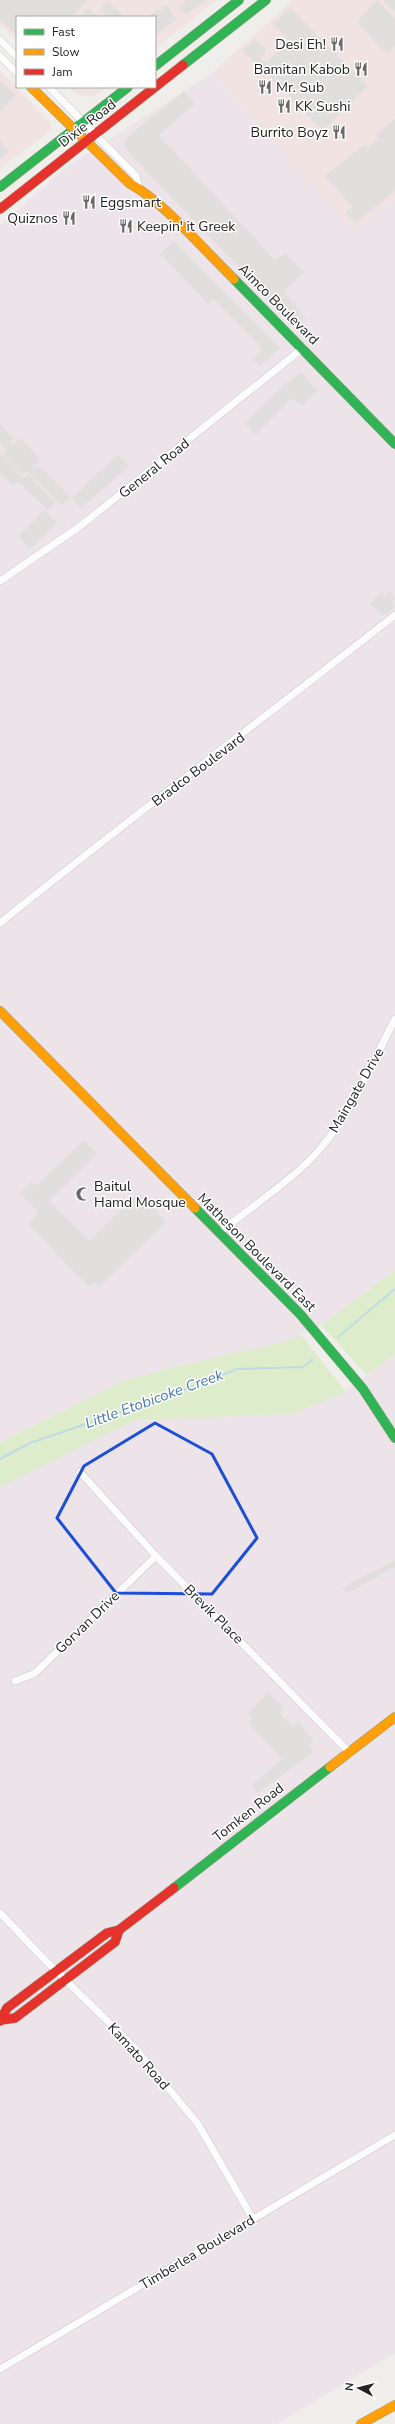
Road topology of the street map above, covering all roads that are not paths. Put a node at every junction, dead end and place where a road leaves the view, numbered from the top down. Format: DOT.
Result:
graph roads {
  1 [pos="239,0"];
  2 [pos="266,0"];
  3 [pos="0,40"];
  4 [pos="187,41"];
  5 [pos="199,54"];
  6 [pos="0,56"];
  7 [pos="16,56"];
  8 [pos="156,65"];
  9 [pos="16,72"];
  10 [pos="156,87"];
  11 [pos="33,88"];
  12 [pos="50,88"];
  13 [pos="127,88"];
  14 [pos="155,88"];
  15 [pos="84,121"];
  16 [pos="74,129"];
  17 [pos="96,134"];
  18 [pos="86,141"];
  19 [pos="0,187"];
  20 [pos="139,187"];
  21 [pos="0,208"];
  22 [pos="303,348"];
  23 [pos="395,444"];
  24 [pos="0,581"];
  25 [pos="395,614"];
  26 [pos="0,923"];
  27 [pos="0,1011"];
  28 [pos="395,1019"];
  29 [pos="218,1233"];
  30 [pos="395,1438"];
  31 [pos="80,1472"];
  32 [pos="156,1556"];
  33 [pos="15,1682"];
  34 [pos="395,1717"];
  35 [pos="350,1753"];
  36 [pos="0,1913"];
  37 [pos="119,1930"];
  38 [pos="56,1971"];
  39 [pos="66,1980"];
  40 [pos="1,2021"];
  41 [pos="395,2135"];
  42 [pos="253,2219"];
  43 [pos="0,2369"];
  44 [pos="395,2405"];
  45 [pos="361,2424"];
  1 -- 4 [label="main road"];
  2 -- 5 [label="main road, Dixie Road"];
  3 -- 7 [label="street"];
  4 -- 5 [label="main road"];
  4 -- 8 [label="main road"];
  5 -- 10 [label="main road, Dixie Road"];
  6 -- 9 [label="street"];
  11 -- 16 [label="main road, Aimco Boulevard"];
  12 -- 15 [label="street, Aimco Boulevard"];
  13 -- 15 [label="main road, Dixie Road"];
  14 -- 17 [label="main road, Dixie Road"];
  15 -- 16 [label="main road, Dixie Road"];
  15 -- 17 [label="street, Aimco Boulevard"];
  16 -- 18 [label="main road, Aimco Boulevard"];
  16 -- 19 [label="main road, Dixie Road"];
  17 -- 18 [label="main road, Dixie Road"];
  17 -- 20 [label="street, Aimco Boulevard"];
  18 -- 20 [label="main road, Aimco Boulevard"];
  18 -- 21 [label="main road, Dixie Road"];
  20 -- 22 [label="main road, Aimco Boulevard"];
  22 -- 23 [label="main road, Aimco Boulevard"];
  22 -- 24 [label="street, General Road"];
  25 -- 26 [label="street, Bradco Boulevard"];
  27 -- 29 [label="main road, Matheson Boulevard East"];
  28 -- 29 [label="street, Maingate Drive"];
  29 -- 30 [label="main road, Matheson Boulevard East"];
  31 -- 32 [label="street, Brevik Place"];
  32 -- 33 [label="street, Gorvan Drive"];
  32 -- 35 [label="street, Brevik Place"];
  34 -- 35 [label="main road, Tomken Road"];
  35 -- 37 [label="main road, Tomken Road"];
  36 -- 38 [label="street, Kamato Road"];
  37 -- 38 [label="main road, Tomken Road"];
  37 -- 39 [label="main road, Tomken Road"];
  38 -- 39 [label="street, Kamato Road"];
  38 -- 40 [label="main road, Tomken Road"];
  39 -- 40 [label="main road, Tomken Road"];
  39 -- 42 [label="street, Kamato Road"];
  41 -- 42 [label="street, Timberlea Boulevard"];
  42 -- 43 [label="street, Timberlea Boulevard"];
  44 -- 45 [label="main road"];
}
